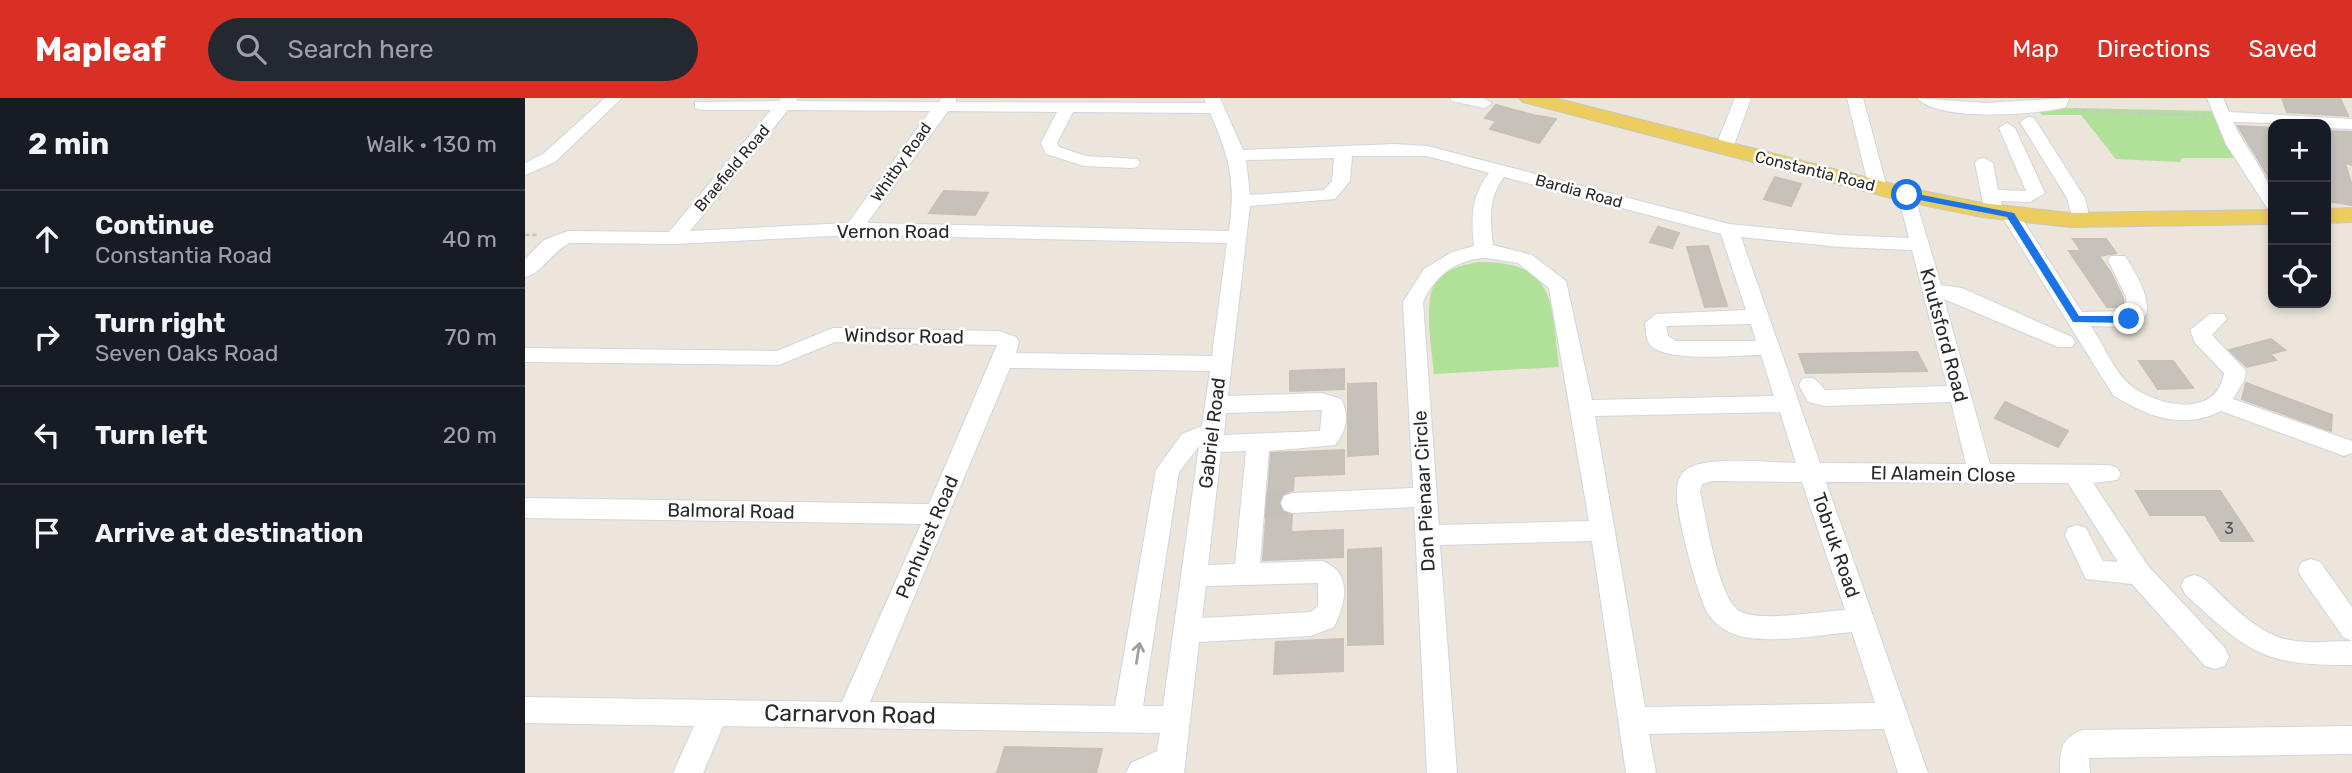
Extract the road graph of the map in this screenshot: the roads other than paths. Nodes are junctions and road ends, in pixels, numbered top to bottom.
1 (614, 98) edge
2 (1458, 98) edge
3 (1530, 98) edge
4 (1743, 98) edge
5 (1856, 98) edge
6 (1925, 98) edge
7 (2215, 98) edge
8 (1558, 101) edge
9 (2061, 101) edge
10 (787, 102) edge
11 (946, 102) edge
12 (1215, 103) edge
13 (1484, 103) dead end
14 (701, 105) dead end
15 (1067, 108) junction
16 (2224, 117) junction
17 (2028, 122) dead end
18 (2352, 124) edge
19 (2007, 128) dead end
20 (1724, 148) junction
21 (1343, 151) junction
22 (1237, 155) junction
23 (1131, 163) dead end
24 (1984, 163) dead end
25 (525, 170) edge
26 (1500, 170) junction
27 (1878, 188) junction
28 (1907, 195) junction
29 (2268, 196) edge
30 (1242, 201) junction
31 (1998, 207) junction
32 (2352, 215) edge
33 (2331, 216) edge
34 (2268, 217) edge
35 (2081, 220) junction
36 (854, 229) junction
37 (1729, 230) junction
38 (1237, 237) junction
39 (674, 238) junction
40 (1921, 244) junction
41 (1484, 252) junction
42 (2118, 260) dead end
43 (525, 271) edge
44 (1933, 291) junction
45 (1757, 317) junction
46 (2076, 319) junction
47 (2217, 319) dead end
48 (2065, 342) dead end
49 (1769, 348) junction
50 (525, 355) edge
51 (1003, 360) junction
52 (1220, 364) junction
53 (1810, 386) dead end
54 (1960, 394) junction
55 (1788, 404) junction
56 (1216, 405) junction
57 (2213, 406) junction
58 (1583, 408) junction
59 (1211, 438) junction
60 (1258, 442) junction
61 (2344, 447) dead end
62 (1810, 471) junction
63 (2109, 474) dead end
64 (1981, 475) junction
65 (2076, 476) junction
66 (1425, 497) junction
67 (1293, 503) tunnel mouth
68 (525, 508) edge
69 (937, 514) junction
70 (1603, 531) junction
71 (1427, 535) junction
72 (2077, 535) dead end
73 (2311, 570) dead end
74 (1247, 573) junction
75 (2139, 574) junction
76 (1194, 576) junction
77 (2194, 586) dead end
78 (1861, 620) junction
79 (2352, 629) edge
80 (1186, 631) junction
81 (2352, 653) edge
82 (2215, 657) dead end
83 (525, 710) edge
84 (715, 712) junction
85 (851, 714) junction
86 (1894, 716) junction
87 (1127, 720) junction
88 (1175, 720) junction
89 (1633, 721) junction
90 (2352, 740) edge
91 (1169, 769) edge
92 (688, 773) edge
93 (1141, 773) edge
94 (1442, 773) edge
95 (1641, 773) edge
96 (1913, 773) edge
97 (2075, 773) edge

1 - 25 street
2 - 13 street
3 - 8 main road, Constantia Road
4 - 20 street
5 - 27 street
6 - 9 street
7 - 16 street
8 - 20 main road, Constantia Road
10 - 11 street
10 - 14 street
10 - 39 street, Braefield Road
11 - 15 street
11 - 36 street, Whitby Road
12 - 15 street
12 - 22 street, Gabriel Road
15 - 23 street
16 - 18 street
16 - 29 street
17 - 35 street
19 - 31 street
20 - 27 main road, Constantia Road
21 - 22 street, Bardia Road
21 - 26 street, Bardia Road
21 - 30 street
22 - 30 street, Gabriel Road
24 - 31 street
26 - 37 street, Bardia Road
26 - 41 street
27 - 28 main road, Constantia Road
28 - 31 main road, Constantia Road
28 - 40 street, Knutsford Road
30 - 38 street, Gabriel Road
31 - 35 main road, Constantia Road
31 - 46 street
32 - 33 main road
34 - 35 main road, Constantia Road
36 - 38 street, Vernon Road
36 - 39 street, Vernon Road
37 - 40 street, Bardia Road
37 - 45 street, Tobruk Road
38 - 52 street, Gabriel Road
39 - 43 street, Vernon Road
40 - 44 street, Knutsford Road
41 - 58 street, Dan Pienaar Circle
41 - 66 street, Dan Pienaar Circle
42 - 46 street
44 - 48 street
44 - 54 street, Knutsford Road
45 - 49 street, Tobruk Road
45 - 49 street
46 - 57 street
47 - 57 street
49 - 55 street, Tobruk Road
50 - 51 street, Windsor Road
51 - 52 street
51 - 69 street, Penhurst Road
52 - 56 street, Gabriel Road
53 - 54 street
54 - 64 street, Knutsford Road
55 - 58 street
55 - 62 street, Tobruk Road
56 - 59 street, Gabriel Road
56 - 60 street
57 - 61 street
58 - 70 street, Dan Pienaar Circle
59 - 60 street
59 - 76 street, Gabriel Road
87 -> 59 street
60 - 74 street
62 - 64 street, El Alamein Close
62 - 78 street, Tobruk Road
62 - 78 street, Tobruk Road
63 - 65 street, El Alamein Close
64 - 65 street, El Alamein Close
65 - 75 street
66 - 67 street
66 - 71 street, Dan Pienaar Circle
68 - 69 street, Balmoral Road
69 - 85 street, Penhurst Road
70 - 71 street
70 - 89 street, Dan Pienaar Circle
71 - 94 street, Dan Pienaar Circle
72 - 75 street
73 - 79 street
74 - 76 street
74 - 80 street
75 - 82 street
76 - 80 street, Gabriel Road
77 - 81 street
78 - 86 street, Tobruk Road
80 - 88 street, Gabriel Road
83 - 84 street, Carnarvon Road
84 - 85 street, Carnarvon Road
84 - 92 street
85 - 87 street, Carnarvon Road
86 - 89 street
86 - 96 street, Tobruk Road
87 - 88 street, Carnarvon Road
88 - 91 street, Gabriel Road
89 - 95 street, Dan Pienaar Circle
90 - 97 street
91 - 93 street

